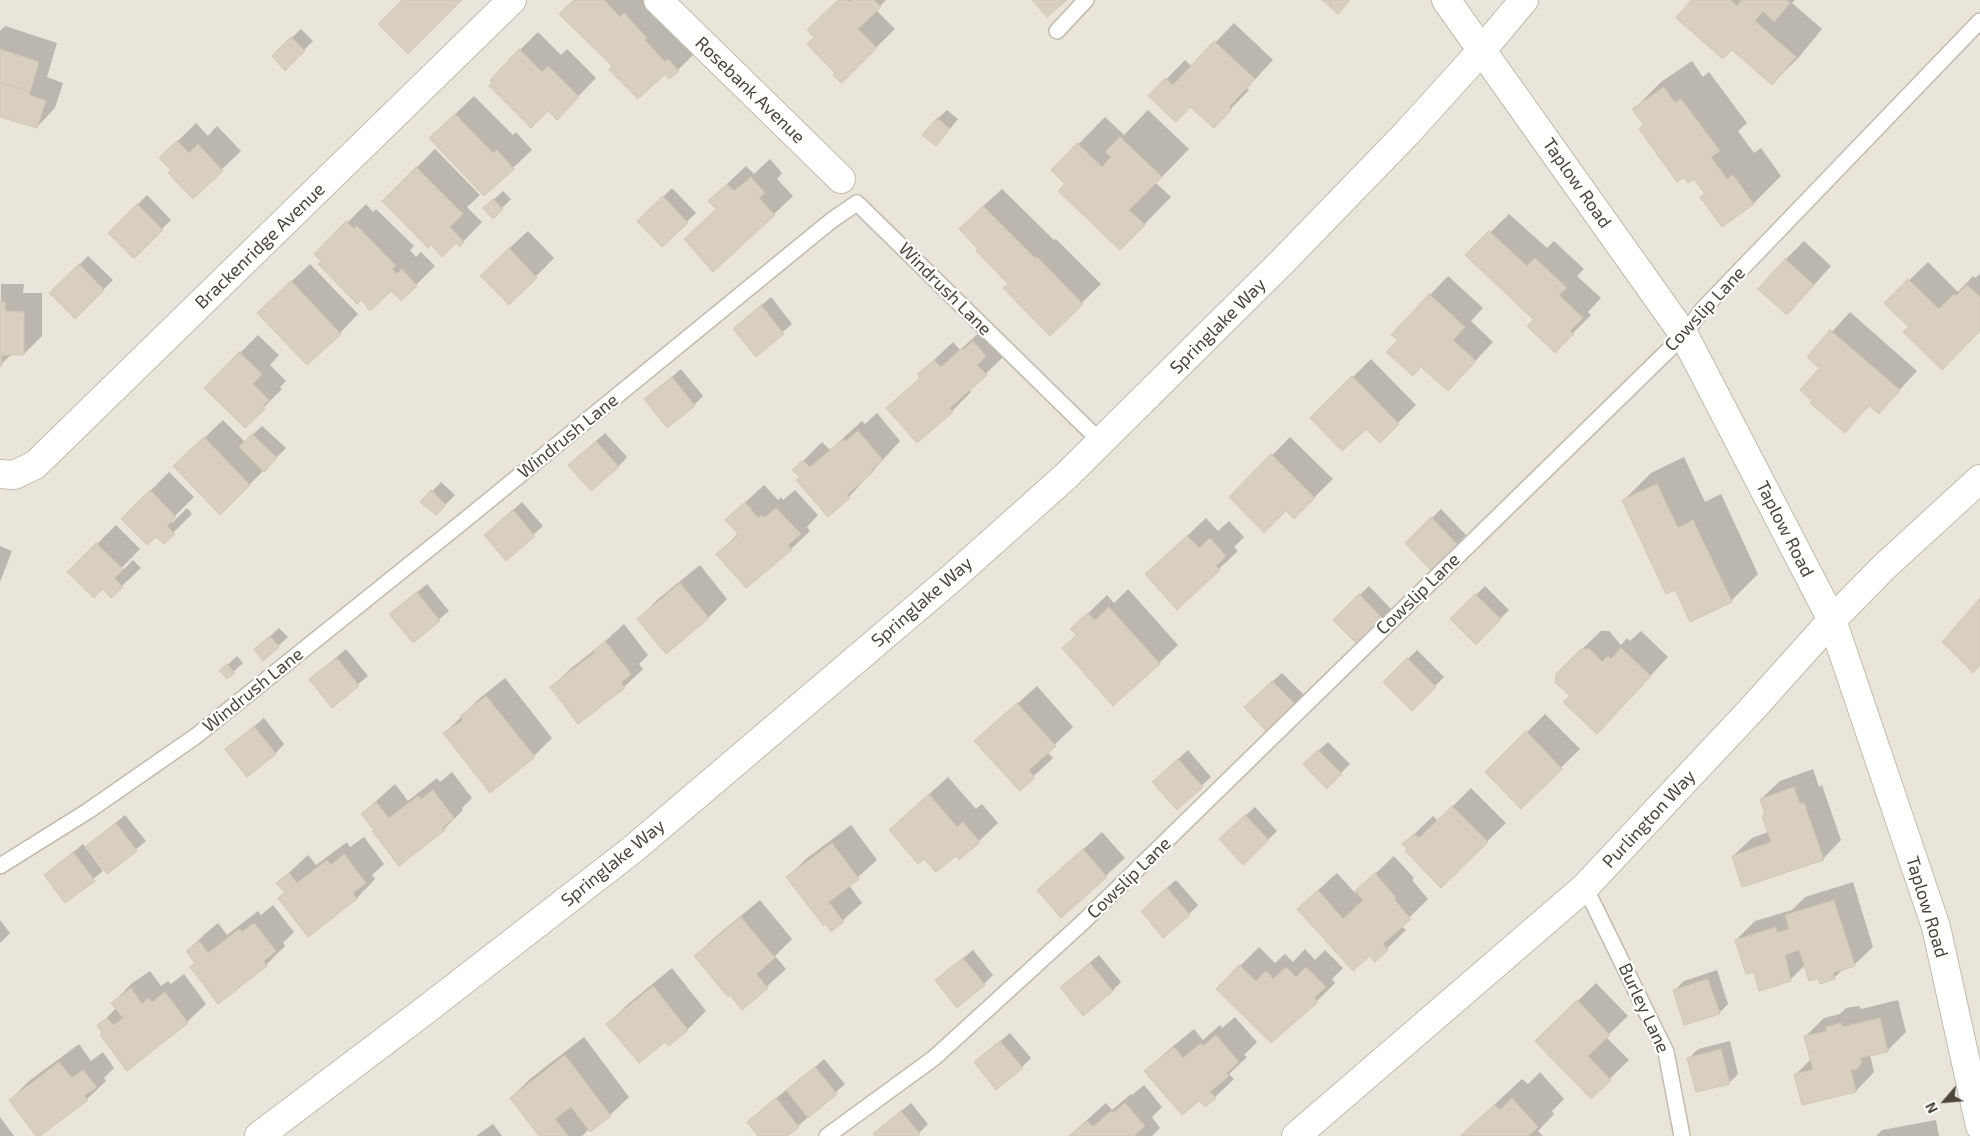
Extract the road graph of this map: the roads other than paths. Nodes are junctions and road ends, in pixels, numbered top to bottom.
1 (512, 0) edge
2 (658, 0) edge
3 (1086, 0) edge
4 (1446, 0) edge
5 (1524, 0) edge
6 (1980, 21) edge
7 (1057, 31) dead end
8 (1482, 50) junction
9 (842, 179) dead end
10 (1684, 334) junction
11 (1101, 442) junction
12 (0, 474) edge
13 (1980, 479) edge
14 (1832, 620) junction
15 (0, 866) edge
16 (1586, 887) junction
17 (1980, 1126) edge
18 (259, 1136) edge
19 (827, 1136) edge
20 (1296, 1136) edge
21 (1682, 1136) edge

1 - 12 street, Brackenridge Avenue
2 - 9 street, Rosebank Avenue
3 - 7 lane
4 - 8 street, Taplow Road
5 - 8 street, Springlake Way
6 - 10 lane, Cowslip Lane
8 - 10 street, Taplow Road
8 - 11 street, Springlake Way
10 - 14 street, Taplow Road
10 - 19 lane, Cowslip Lane
11 - 15 lane, Windrush Lane
11 - 18 street, Springlake Way
13 - 14 street, Purlington Way
14 - 16 street, Purlington Way
14 - 17 street, Taplow Road
16 - 20 street, Purlington Way
16 - 21 lane, Burley Lane

